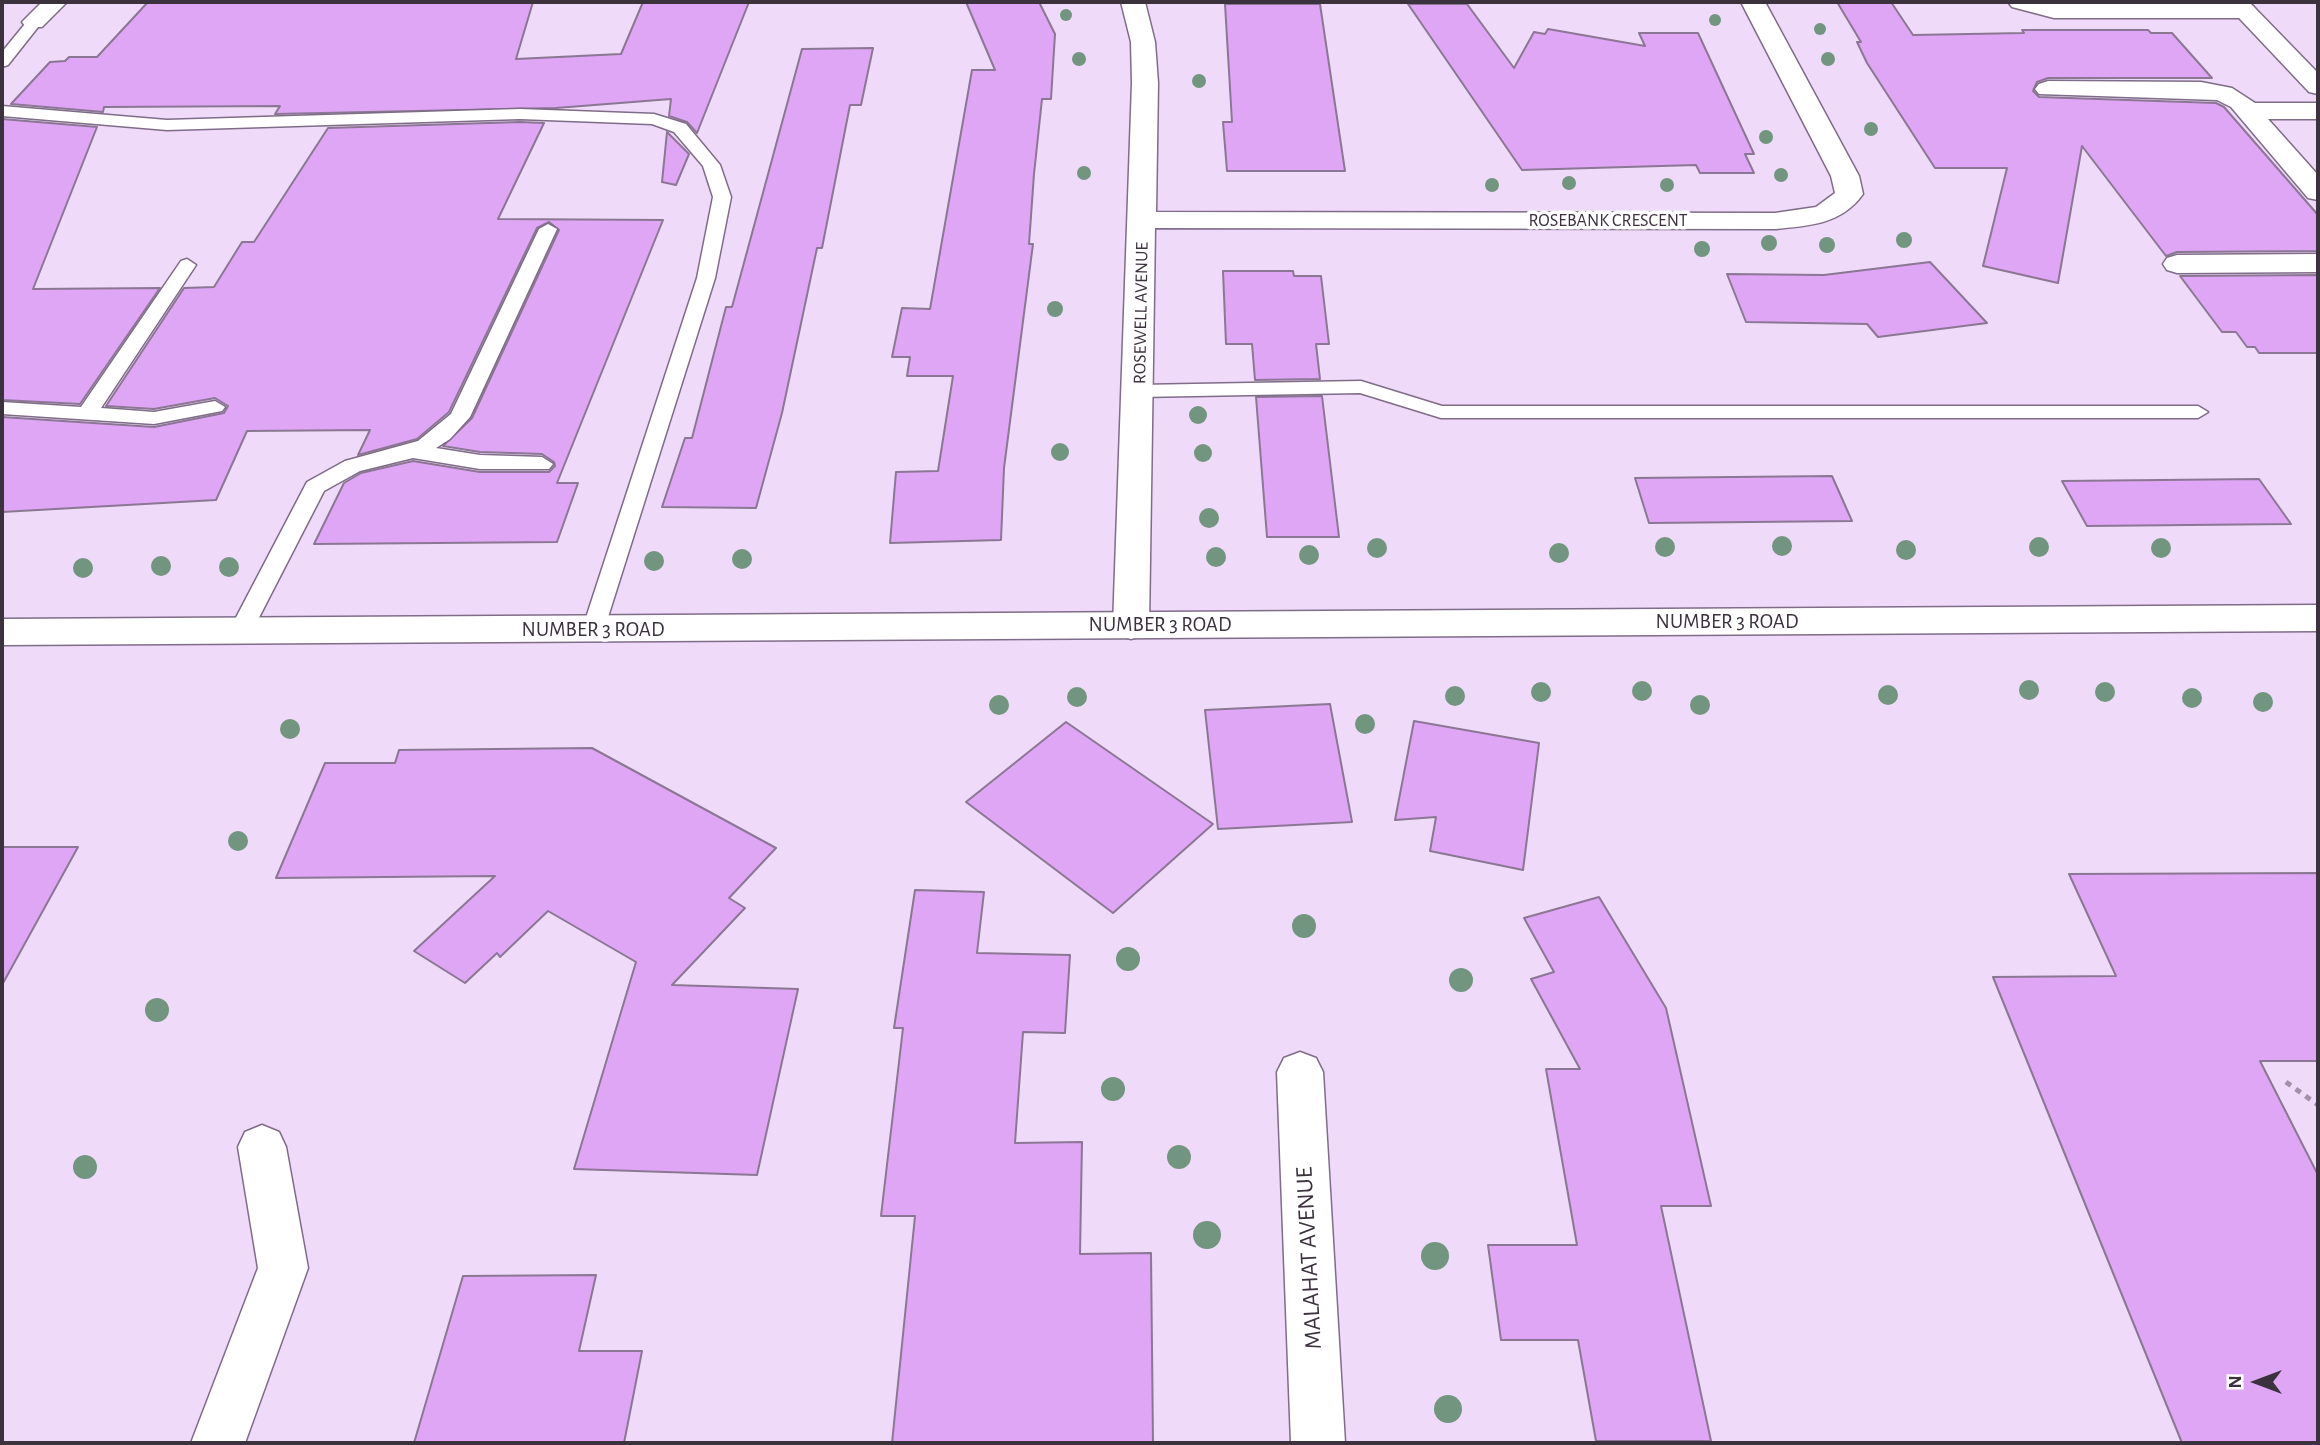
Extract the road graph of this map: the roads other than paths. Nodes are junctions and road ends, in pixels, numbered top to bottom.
1 (55, 2) edge
2 (1133, 2) edge
3 (1753, 2) edge
4 (2020, 2) edge
5 (2241, 7) edge
6 (34, 22) joint
7 (2, 62) edge
8 (2318, 87) edge
9 (2048, 89) dead end
10 (2, 111) edge
11 (2249, 111) junction
12 (2318, 111) edge
13 (2318, 192) edge
14 (1143, 220) junction
15 (548, 229) dead end
16 (2318, 263) edge
17 (2177, 264) dead end
18 (187, 265) dead end
19 (1139, 391) junction
20 (215, 407) dead end
21 (2, 408) edge
22 (2198, 412) dead end
23 (86, 415) junction
24 (416, 452) junction
25 (542, 464) dead end
26 (2318, 618) edge
27 (1131, 625) junction
28 (594, 630) junction
29 (241, 631) junction
30 (2, 632) edge
31 (1300, 1072) dead end
32 (262, 1147) dead end
33 (218, 1443) edge
34 (1318, 1443) edge

1 - 6 street
2 - 14 street, ROSEWELL AVENUE
3 - 14 street, ROSEBANK CRESCENT
4 - 5 street
5 - 8 street
6 - 7 lane
9 - 11 street
10 - 28 lane
11 - 12 street
11 - 13 street
14 - 19 street, ROSEWELL AVENUE
15 - 24 lane
16 - 17 street
18 - 23 lane
19 - 22 lane
19 - 27 street, ROSEWELL AVENUE
20 - 23 lane
21 - 23 lane
24 - 25 lane
24 - 29 lane
26 - 27 street, NUMBER 3 ROAD
27 - 28 street, NUMBER 3 ROAD
28 - 29 street, NUMBER 3 ROAD
29 - 30 street, NUMBER 3 ROAD
31 - 34 street, MALAHAT AVENUE
32 - 33 street

